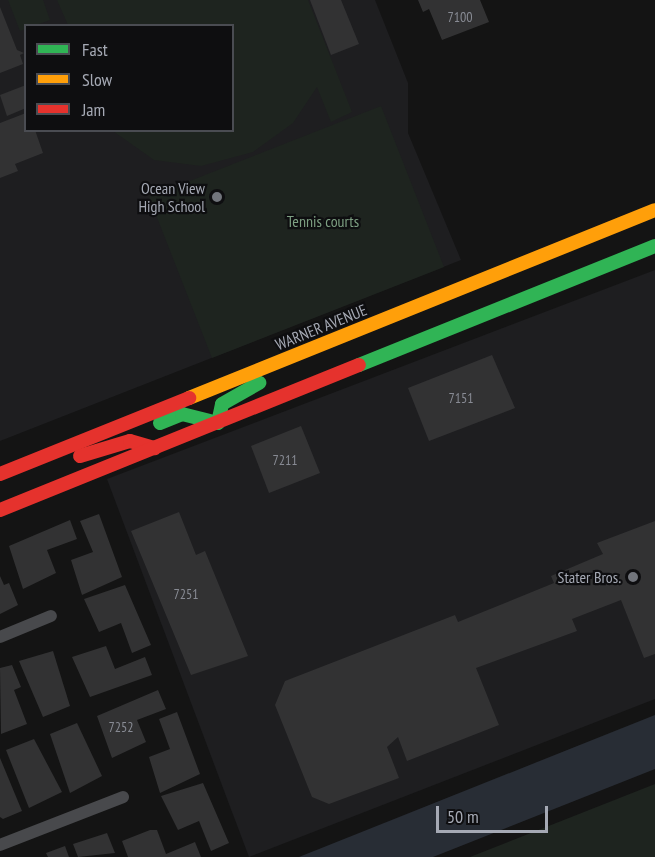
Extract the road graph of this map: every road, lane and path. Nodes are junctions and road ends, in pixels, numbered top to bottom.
1 (655, 210) edge
2 (655, 246) edge
3 (304, 351) junction
4 (218, 423) junction
5 (112, 429) junction
6 (155, 448) junction
7 (33, 461) junction
8 (0, 474) edge
9 (0, 487) edge
10 (0, 510) edge
11 (51, 616) dead end
12 (0, 637) edge
13 (123, 797) dead end
14 (0, 845) edge

1 - 3 main road, WARNER AVENUE
2 - 4 main road
3 - 4 main road
3 - 5 main road, WARNER AVENUE
4 - 5 main road
4 - 6 main road
5 - 7 main road, WARNER AVENUE
6 - 7 main road
6 - 10 main road
7 - 8 main road, WARNER AVENUE
7 - 9 main road
11 - 12 street
13 - 14 street

